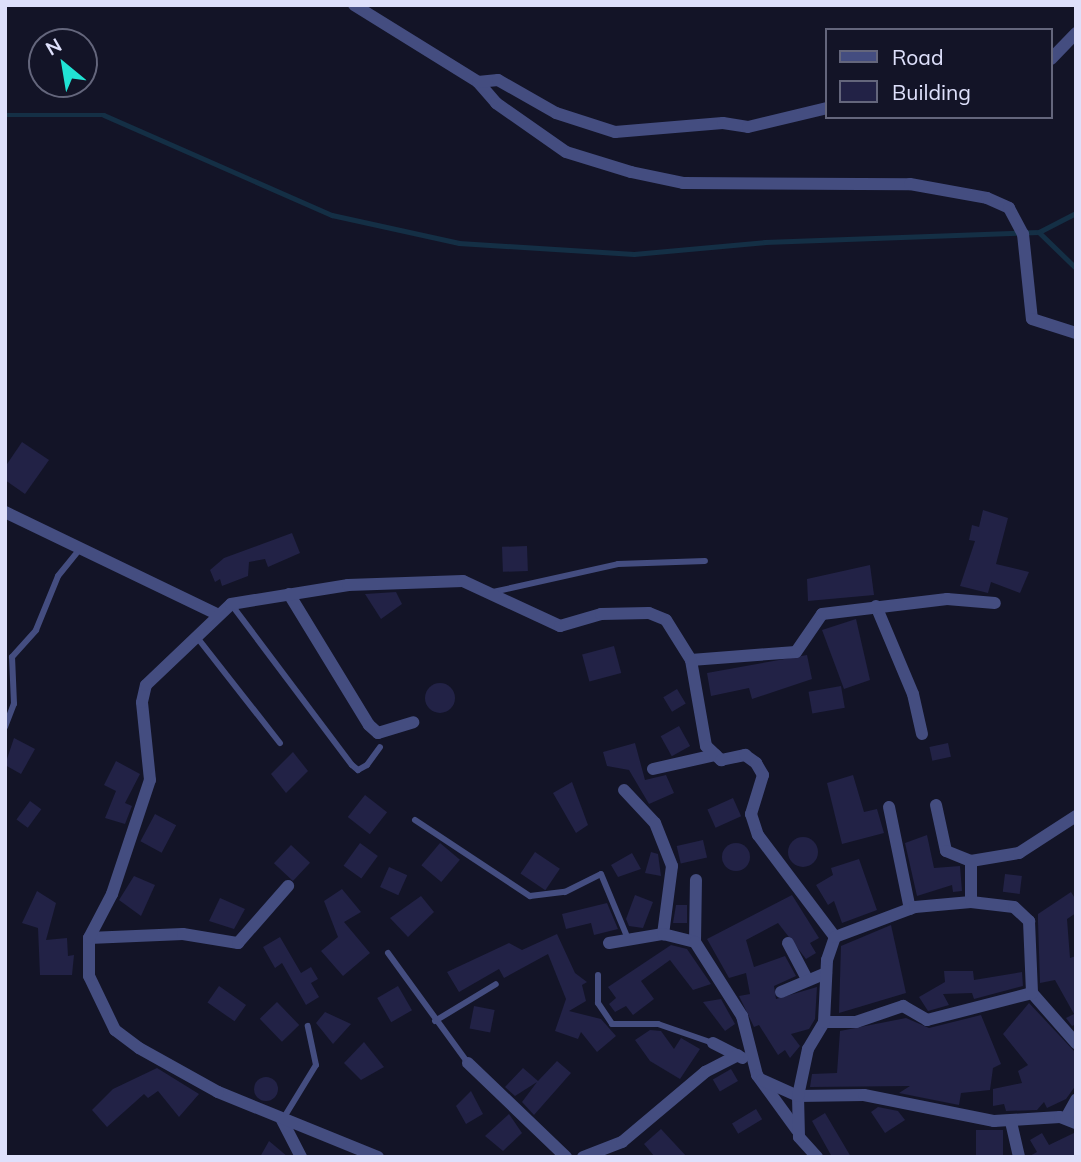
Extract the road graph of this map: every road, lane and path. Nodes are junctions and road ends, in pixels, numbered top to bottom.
1 (354, 5) edge
2 (1076, 33) edge
3 (1053, 57) edge
4 (478, 82) junction
5 (825, 108) edge
6 (1076, 333) edge
7 (5, 512) edge
8 (79, 550) junction
9 (705, 561) dead end
10 (493, 592) junction
11 (289, 594) junction
12 (995, 603) dead end
13 (231, 604) junction
14 (876, 606) junction
15 (215, 613) junction
16 (195, 634) junction
17 (691, 660) junction
18 (413, 722) dead end
19 (5, 727) edge
20 (922, 734) dead end
21 (280, 743) dead end
22 (380, 747) dead end
23 (715, 755) junction
24 (653, 769) dead end
25 (624, 790) dead end
26 (936, 805) dead end
27 (889, 807) dead end
28 (1076, 816) edge
29 (415, 820) dead end
30 (971, 861) junction
31 (696, 880) dead end
32 (288, 886) dead end
33 (971, 902) junction
34 (910, 909) junction
35 (663, 934) junction
36 (835, 937) junction
37 (89, 938) junction
38 (628, 939) junction
39 (695, 942) junction
40 (609, 943) dead end
41 (788, 943) dead end
42 (388, 953) dead end
43 (826, 973) junction
44 (598, 975) dead end
45 (807, 979) junction
46 (496, 984) dead end
47 (781, 992) dead end
48 (1032, 993) junction
49 (435, 1021) junction
50 (824, 1022) junction
51 (308, 1026) dead end
52 (713, 1043) joint
53 (1076, 1043) edge
54 (738, 1055) junction
55 (468, 1063) joint
56 (754, 1064) junction
57 (762, 1080) junction
58 (798, 1096) junction
59 (1076, 1100) edge
60 (282, 1120) junction
61 (1071, 1120) edge
62 (1011, 1122) junction
63 (797, 1130) junction
64 (301, 1157) edge
65 (378, 1157) edge
66 (566, 1157) edge
67 (583, 1157) edge
68 (817, 1157) edge
69 (1019, 1157) edge

1 - 4 street
2 - 3 street
4 - 5 street
4 - 6 street
7 - 8 street
8 - 15 street
8 - 19 lane
9 - 10 lane
10 - 11 street
10 - 17 street
11 - 13 street
11 - 18 street
12 - 14 street
13 - 15 street
13 - 22 lane
14 - 17 street
14 - 20 street
15 - 16 street
16 - 21 lane
16 - 37 street
17 - 23 street
23 - 24 street
23 - 36 street
25 - 35 street
26 - 30 street
27 - 34 street
28 - 30 street
29 - 38 lane
30 - 33 street
31 - 39 street
32 - 37 street
33 - 34 street
33 - 48 street
34 - 36 street
35 - 38 street
35 - 39 street
36 - 43 street
37 - 60 street
38 - 40 street
39 - 56 street
41 - 45 street
42 - 49 lane
43 - 45 street
43 - 50 street
44 - 52 lane
45 - 47 street
46 - 49 lane
48 - 50 street
48 - 53 street
49 - 55 lane
50 - 58 street
51 - 60 lane
52 - 54 street
54 - 56 street
54 - 67 street
55 - 66 street
56 - 57 street
57 - 58 street
57 - 63 street
58 - 62 street
58 - 63 street
59 - 61 street
60 - 64 street
60 - 65 street
61 - 62 street
62 - 69 street
63 - 68 street

